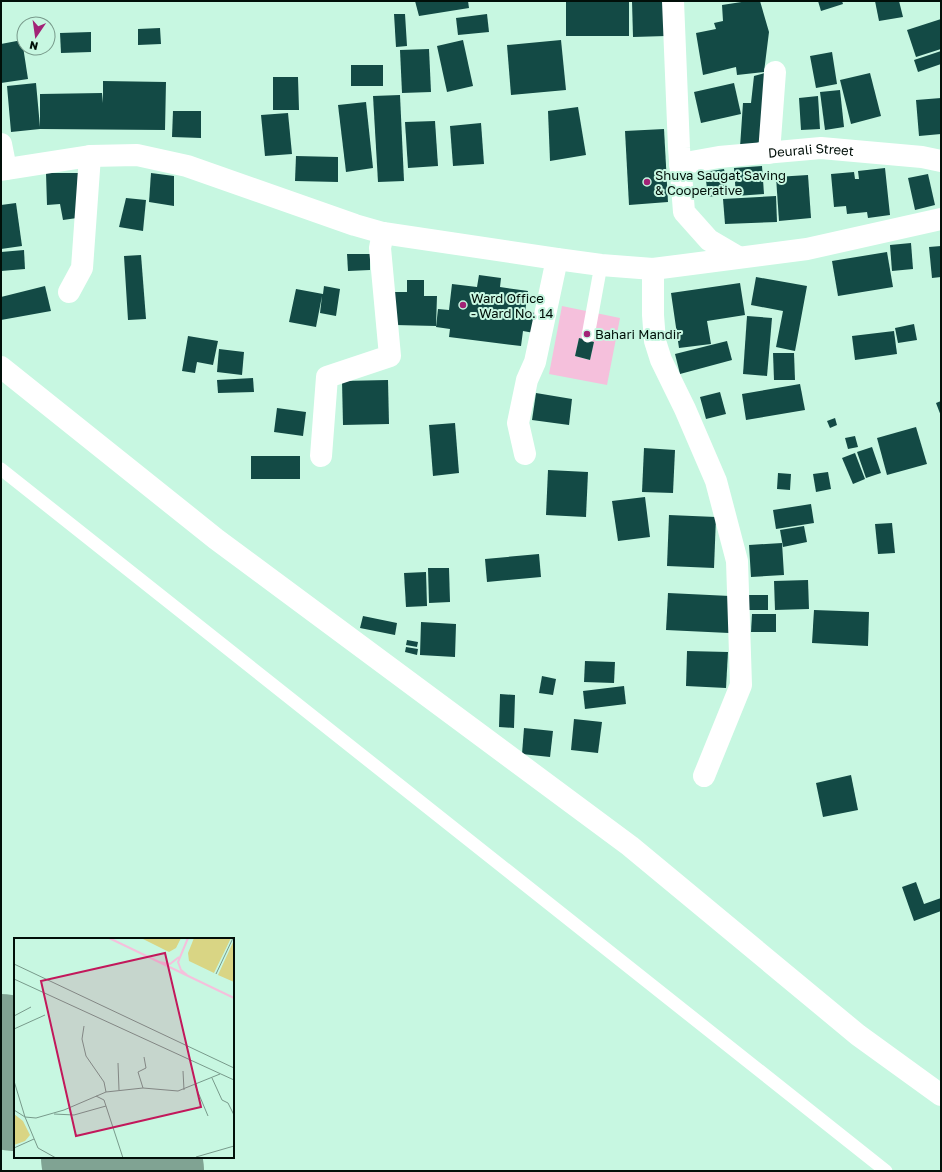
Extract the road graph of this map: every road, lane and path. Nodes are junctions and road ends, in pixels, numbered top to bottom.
1 (673, 1) edge
2 (775, 72) dead end
3 (1, 144) edge
4 (769, 153) junction
5 (90, 156) junction
6 (941, 162) edge
7 (680, 164) junction
8 (3, 170) edge
9 (941, 219) edge
10 (383, 233) junction
11 (738, 257) junction
12 (556, 259) junction
13 (601, 265) junction
14 (653, 269) junction
15 (69, 292) dead end
16 (588, 336) dead end
17 (1, 367) edge
18 (525, 454) dead end
19 (321, 456) dead end
20 (1, 469) edge
21 (704, 776) dead end
22 (941, 1095) edge
23 (886, 1171) edge

1 - 7 street
2 - 4 street
3 - 8 street
4 - 6 street, Deurali Street
4 - 7 street, Deurali Street
5 - 8 street
5 - 10 street
5 - 15 street
7 - 11 street
9 - 11 street
10 - 12 street
10 - 19 street
11 - 14 street
12 - 13 street
12 - 18 street
13 - 14 street
13 - 16 lane
14 - 21 street
17 - 22 street
20 - 23 lane

